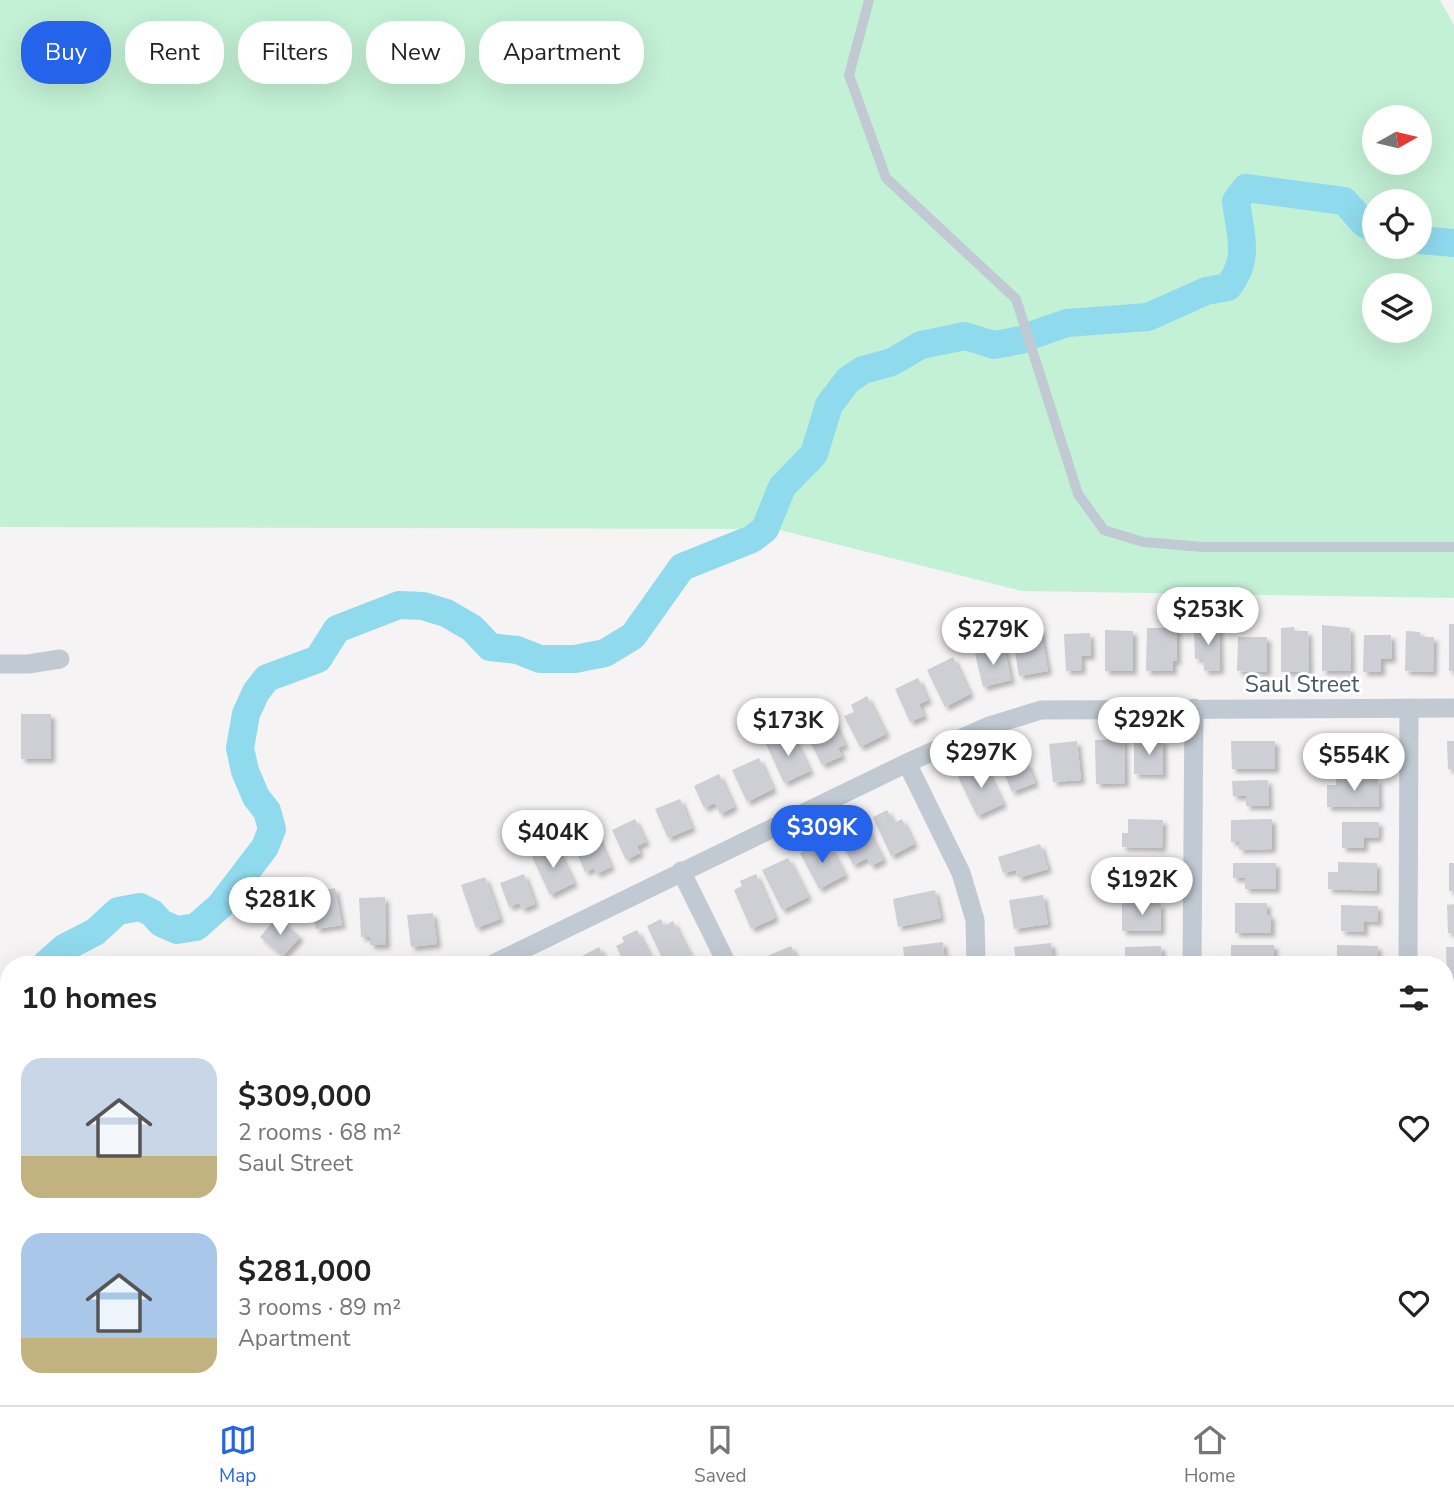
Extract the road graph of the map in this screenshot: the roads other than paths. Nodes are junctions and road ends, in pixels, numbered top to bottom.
1 (869, 0) edge
2 (1454, 547) edge
3 (60, 659) dead end
4 (0, 664) edge
5 (1194, 708) junction
6 (1409, 708) junction
7 (1454, 708) edge
8 (907, 763) junction
9 (681, 871) junction
10 (509, 956) edge
11 (723, 956) edge
12 (976, 956) edge
13 (1192, 956) edge
14 (1408, 956) edge

1 - 2 lane
3 - 4 street
5 - 6 street, Saul Street
5 - 8 street, Saul Street
5 - 13 street
6 - 7 street, Saul Street
6 - 14 street
8 - 9 street, Saul Street
8 - 12 street
9 - 10 street, Saul Street
9 - 11 street

